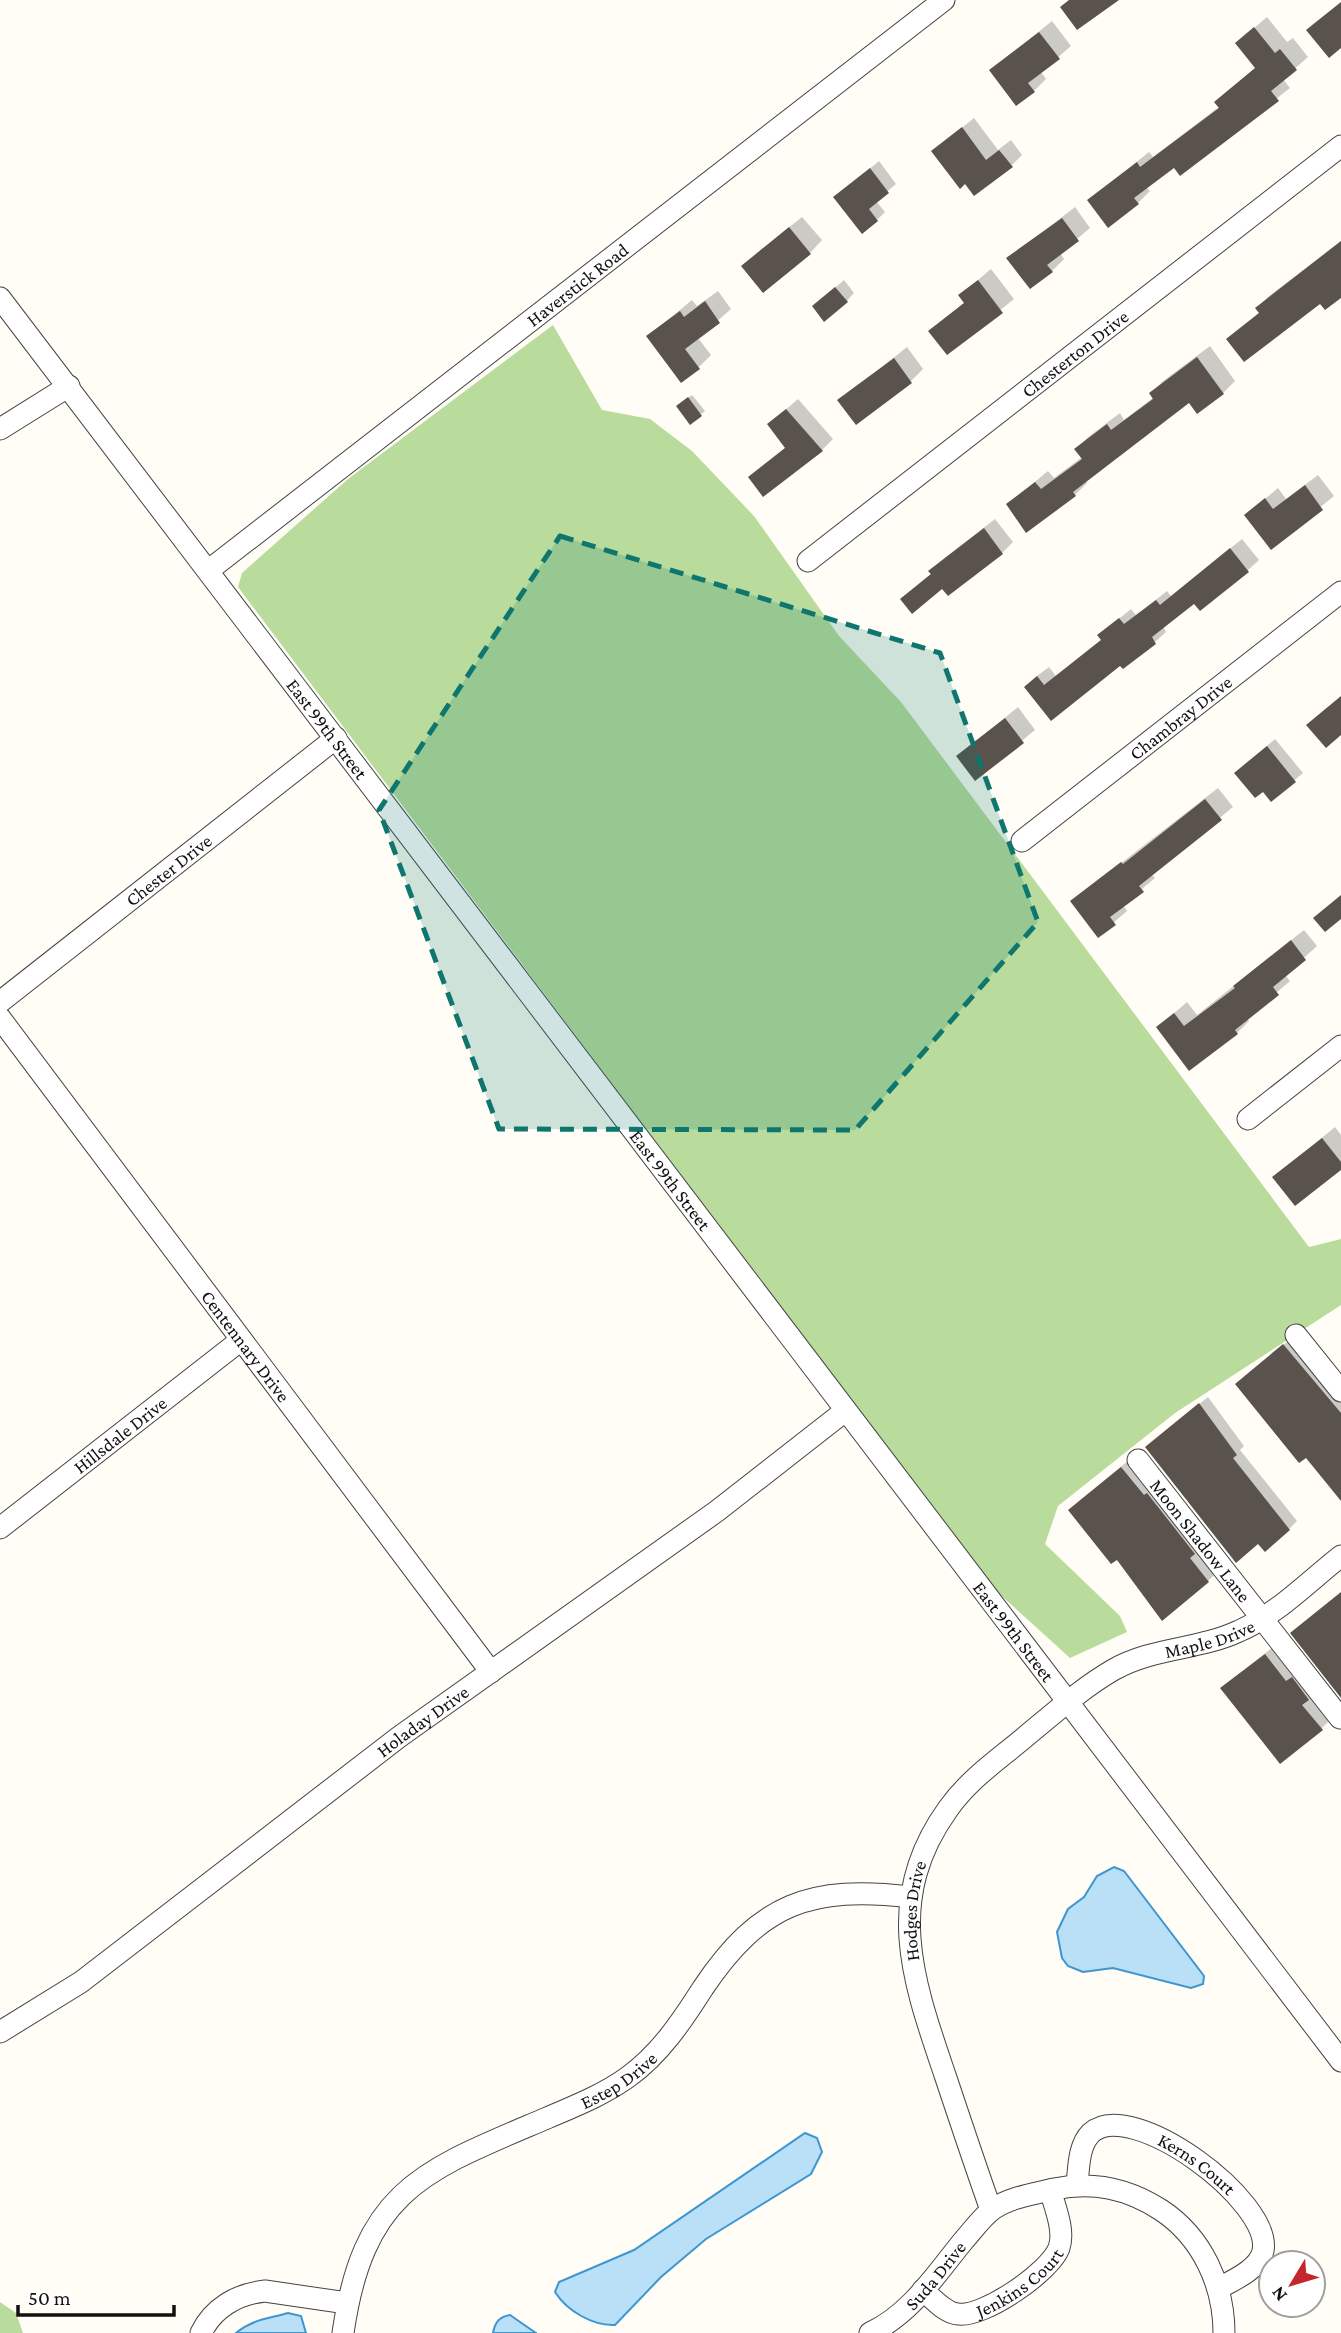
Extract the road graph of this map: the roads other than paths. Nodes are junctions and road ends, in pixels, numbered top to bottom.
1 (944, 0) edge
2 (1341, 146) edge
3 (0, 298) edge
4 (69, 386) junction
5 (0, 429) edge
6 (808, 561) dead end
7 (209, 570) junction
8 (1341, 592) edge
9 (336, 738) junction
10 (1022, 841) dead end
11 (0, 1002) edge
12 (0, 1018) edge
13 (1341, 1046) edge
14 (1248, 1119) dead end
15 (1296, 1335) dead end
16 (241, 1340) junction
17 (1341, 1391) edge
18 (845, 1411) junction
19 (1138, 1460) dead end
20 (0, 1528) edge
21 (1341, 1556) edge
22 (1260, 1618) junction
23 (491, 1672) junction
24 (1068, 1703) junction
25 (1340, 1718) edge
26 (911, 1897) junction
27 (0, 2032) edge
28 (1341, 2061) edge
29 (1077, 2184) junction
30 (1050, 2190) junction
31 (991, 2210) junction
32 (1219, 2288) junction
33 (923, 2290) junction
34 (347, 2303) junction
35 (201, 2333) edge
36 (343, 2333) edge
37 (870, 2333) edge
38 (1224, 2333) edge

1 - 7 street, Haverstick Road
2 - 6 street, Chesterton Drive
3 - 4 street, East 99th Street
4 - 5 street
4 - 7 street, East 99th Street
7 - 9 street, East 99th Street
8 - 10 street, Chambray Drive
9 - 11 street, Chester Drive
9 - 18 street, East 99th Street
12 - 16 street, Centennary Drive
13 - 14 street
15 - 17 street
16 - 20 street, Hillsdale Drive
16 - 23 street, Centennary Drive
18 - 23 street, Holaday Drive
18 - 24 street, East 99th Street
19 - 22 street, Moon Shadow Lane
21 - 22 street, Maple Drive
22 - 24 street, Maple Drive
22 - 25 street, Moon Shadow Lane
23 - 27 street, Holaday Drive
24 - 26 street, Hodges Drive
24 - 28 street, East 99th Street
26 - 31 street, Hodges Drive
26 - 34 street, Estep Drive
29 - 30 street
29 - 32 street
29 - 32 street, Kerns Court
30 - 31 street
30 - 33 street, Jenkins Court
31 - 33 street, Suda Drive
32 - 38 street
33 - 37 street, Suda Drive
34 - 35 street
34 - 36 street, Estep Drive

